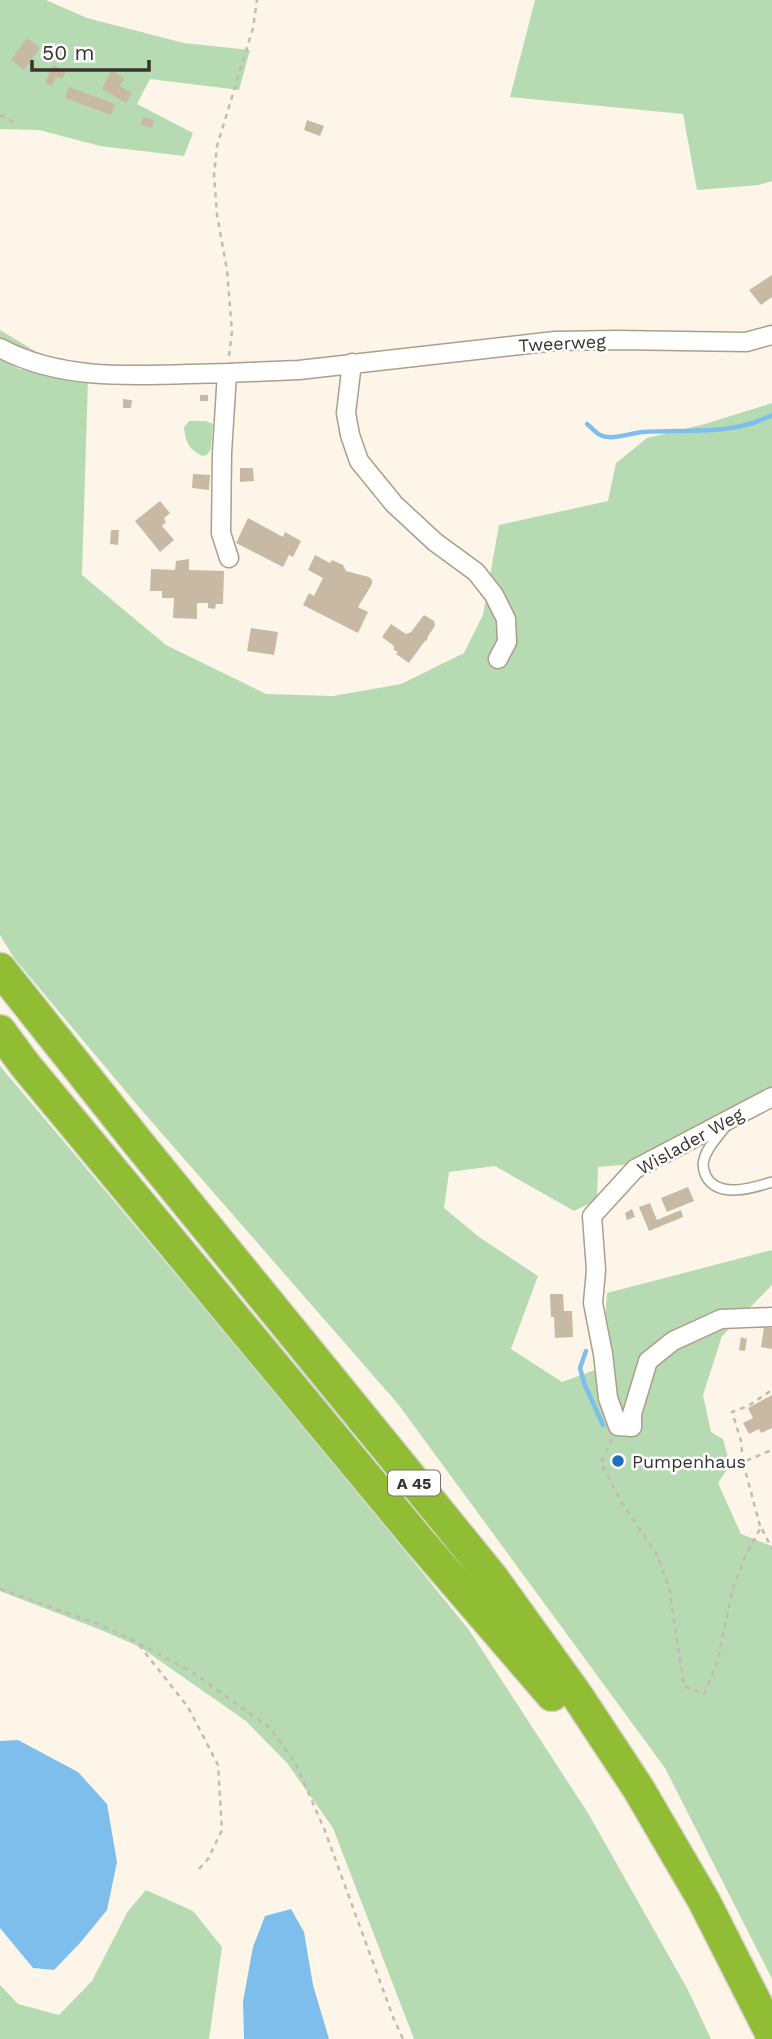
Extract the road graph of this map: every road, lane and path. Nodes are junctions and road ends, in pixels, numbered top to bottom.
1 (257, 0) edge
2 (0, 115) edge
3 (15, 123) dead end
4 (772, 335) edge
5 (0, 348) edge
6 (352, 363) junction
7 (227, 373) junction
8 (229, 558) dead end
9 (498, 659) dead end
10 (0, 969) edge
11 (0, 1031) edge
12 (0, 1038) edge
13 (25, 1065) junction
14 (772, 1097) edge
15 (732, 1118) junction
16 (772, 1182) edge
17 (772, 1317) edge
18 (772, 1390) edge
19 (618, 1426) junction
20 (772, 1450) edge
21 (743, 1462) junction
22 (761, 1527) junction
23 (772, 1549) edge
24 (0, 1589) edge
25 (136, 1642) junction
26 (198, 1870) dead end
27 (772, 2035) edge
28 (403, 2039) edge
29 (763, 2039) edge

1 - 7 path
2 - 3 path
4 - 6 street, Tweerweg
5 - 7 street, Tweerweg
6 - 7 street, Tweerweg
6 - 9 street
7 - 8 street
10 - 27 highway, A 45
11 - 13 highway, A 45
12 - 13 lane
13 - 29 highway, A 45
14 - 15 street, Wislader Weg
15 - 16 lane
15 - 19 street, Wislader Weg
17 - 19 street
18 - 21 path
19 - 22 path
20 - 21 path
21 - 22 path
22 - 23 path
24 - 25 path
25 - 26 path
25 - 28 path

